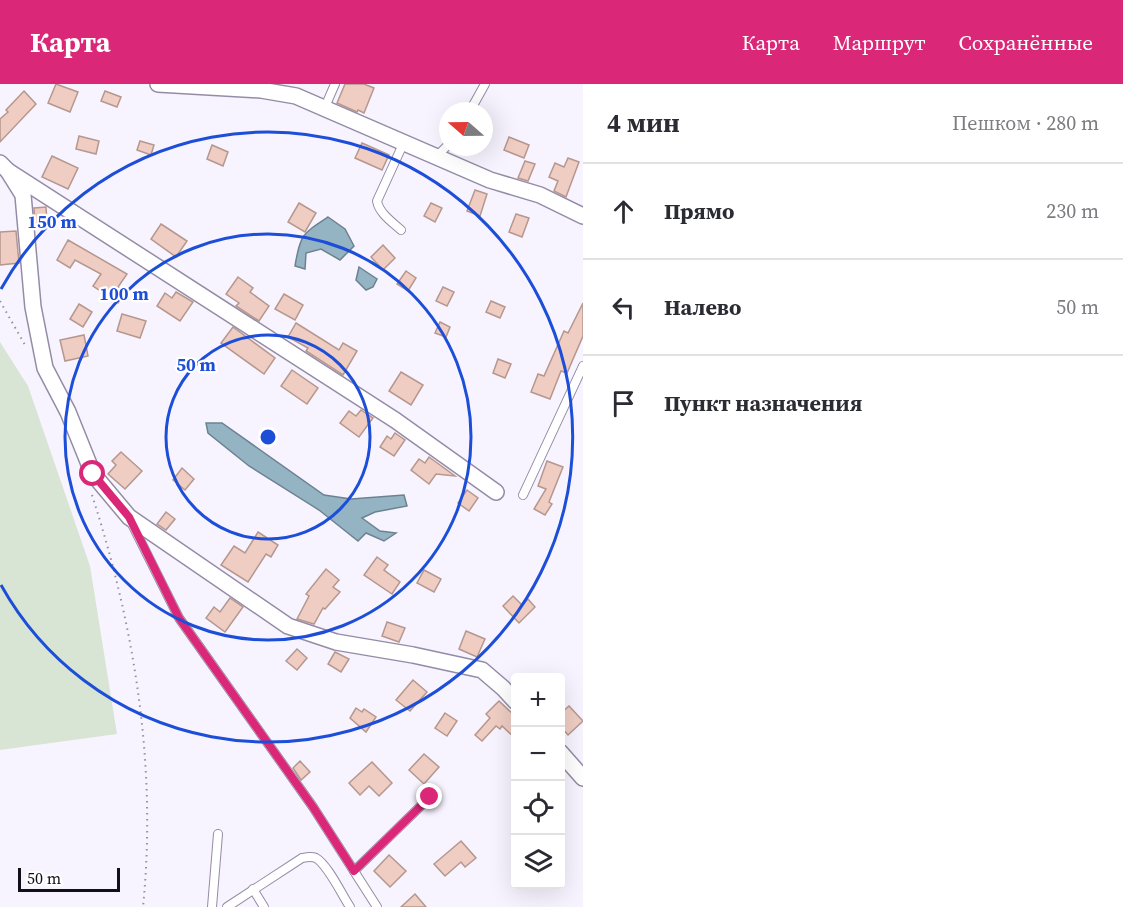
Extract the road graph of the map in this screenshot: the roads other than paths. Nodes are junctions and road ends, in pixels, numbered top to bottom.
1 (158, 84) edge
2 (336, 84) edge
3 (485, 84) edge
4 (475, 102) edge
5 (325, 108) junction
6 (404, 142) junction
7 (437, 156) joint
8 (4, 167) edge
9 (583, 216) edge
10 (401, 230) dead end
11 (583, 366) edge
12 (496, 492) dead end
13 (523, 495) dead end
14 (129, 517) junction
15 (511, 697) edge
16 (565, 757) edge
17 (583, 778) edge
18 (430, 797) dead end
19 (218, 834) dead end
20 (354, 871) junction
21 (253, 890) junction
22 (212, 907) edge
23 (226, 907) edge
24 (264, 907) edge
25 (350, 907) edge
26 (377, 907) edge

1 - 5 street
2 - 5 lane
3 - 4 lane
5 - 6 street
6 - 7 street
6 - 10 lane
7 - 9 street
8 - 12 street
8 - 14 street
11 - 13 lane
14 - 15 street
14 - 20 lane
16 - 17 street
18 - 20 lane
19 - 22 lane
20 - 26 lane
21 - 23 lane
21 - 24 lane
21 - 25 lane

